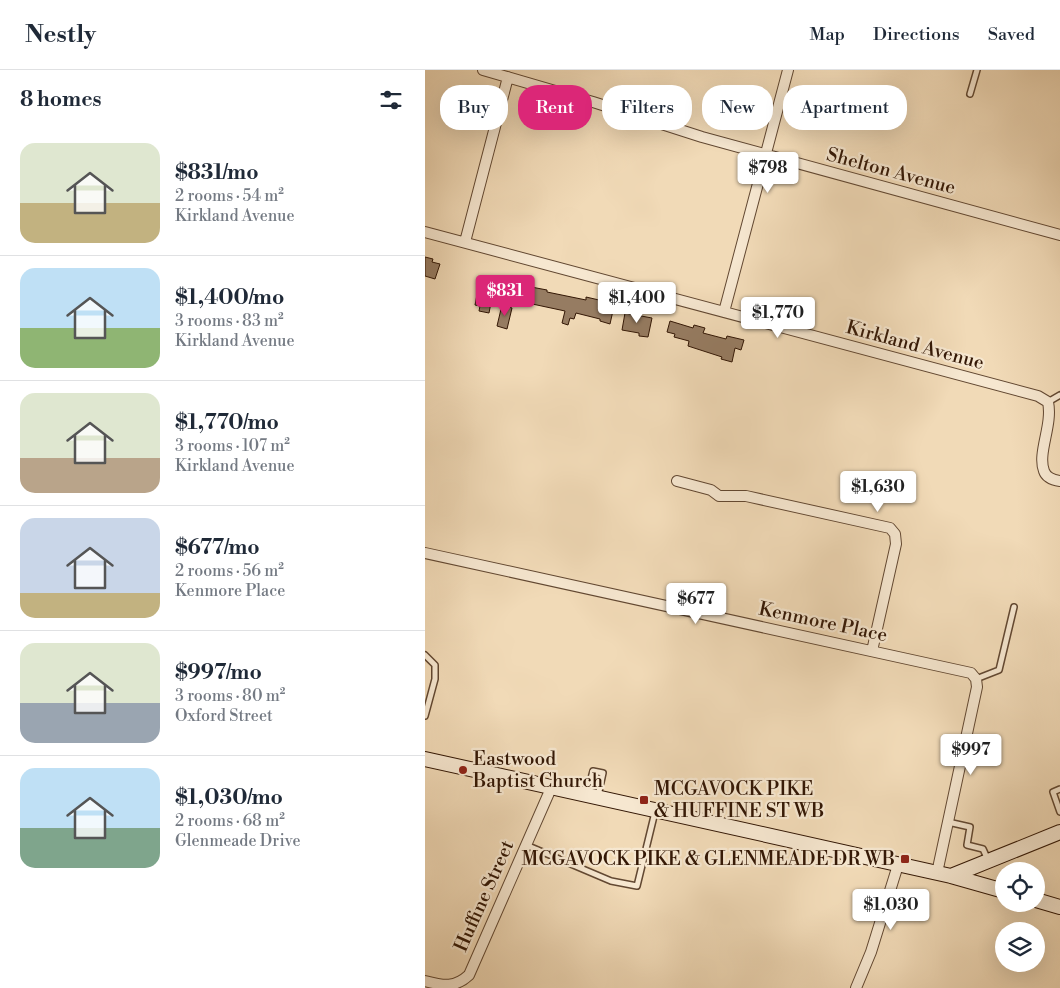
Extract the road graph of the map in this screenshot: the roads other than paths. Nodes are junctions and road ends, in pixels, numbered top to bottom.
1 (483, 70) edge
2 (788, 70) edge
3 (977, 70) edge
4 (509, 73) edge
5 (970, 94) dead end
6 (765, 154) junction
7 (425, 232) edge
8 (1060, 235) edge
9 (465, 242) junction
10 (723, 312) junction
11 (1060, 395) edge
12 (1048, 402) junction
13 (677, 481) dead end
14 (1060, 481) edge
15 (425, 553) edge
16 (1014, 607) dead end
17 (873, 651) junction
18 (425, 656) edge
19 (976, 679) junction
20 (425, 716) edge
21 (425, 759) edge
22 (552, 786) junction
23 (1060, 789) edge
24 (655, 810) junction
25 (1060, 812) edge
26 (948, 822) junction
27 (1060, 832) edge
28 (526, 845) junction
29 (988, 861) junction
30 (898, 865) junction
31 (944, 874) junction
32 (995, 888) edge
33 (1045, 903) edge
34 (1060, 907) edge
35 (425, 981) edge
36 (459, 987) edge
37 (856, 988) edge

1 - 4 street, Shelton Avenue
2 - 6 street
3 - 5 lane
4 - 6 street, Shelton Avenue
4 - 9 street
6 - 8 street, Shelton Avenue
6 - 10 street
7 - 9 street, Kirkland Avenue
9 - 10 street, Kirkland Avenue
10 - 12 street, Kirkland Avenue
11 - 12 lane
12 - 14 street
13 - 17 street
15 - 17 street, Kenmore Place
16 - 19 lane
17 - 19 street, Kenmore Place
18 - 20 lane
19 - 26 street
21 - 22 street
22 - 24 street
22 - 28 street, Huffine Street
23 - 25 lane
24 - 28 lane
24 - 30 street
26 - 29 lane
26 - 31 street
27 - 29 street
28 - 36 street, Huffine Street
29 - 31 street
30 - 31 street
30 - 37 street
31 - 32 street
33 - 34 street
35 - 36 street, Huffine Street

